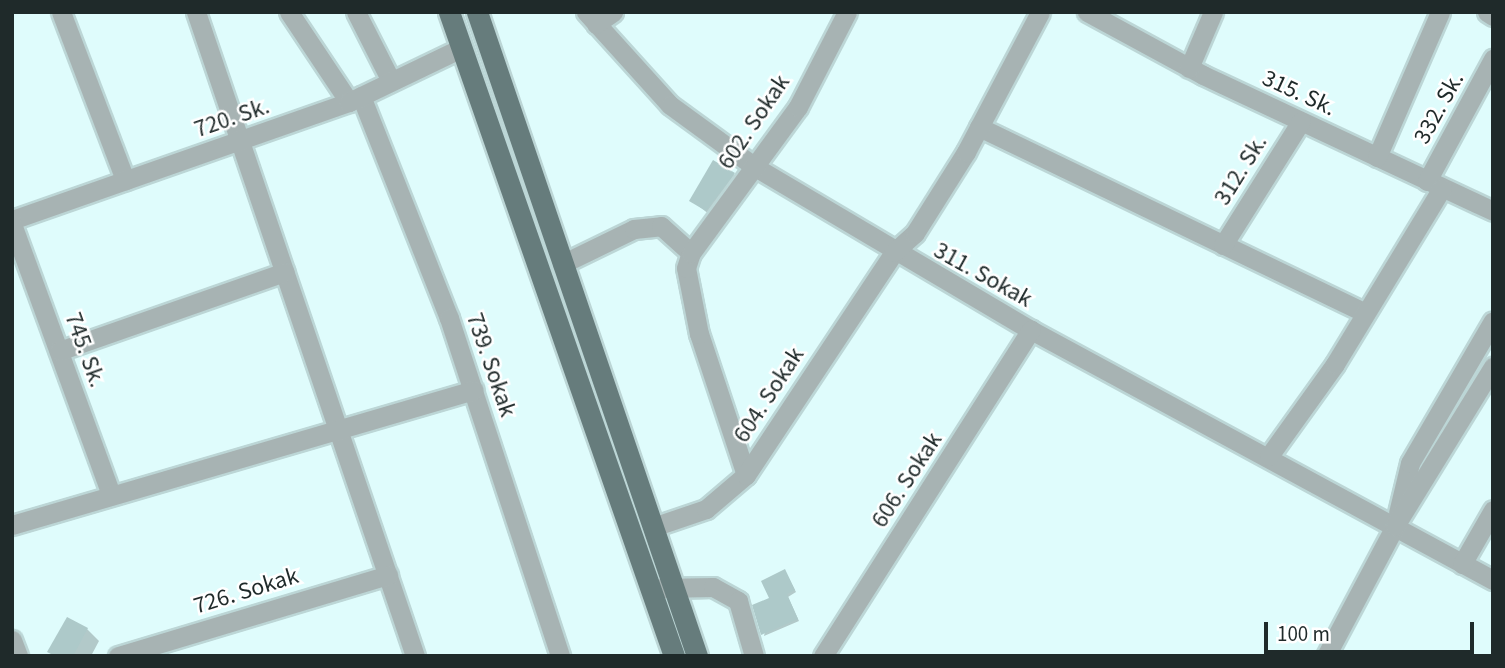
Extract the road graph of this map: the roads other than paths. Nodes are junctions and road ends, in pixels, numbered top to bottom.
1 (61, 12) edge
2 (196, 12) edge
3 (289, 12) edge
4 (356, 12) edge
5 (449, 12) edge
6 (477, 12) edge
7 (613, 12) edge
8 (847, 12) edge
9 (1040, 12) edge
10 (1087, 12) edge
11 (1213, 12) edge
12 (1440, 12) edge
13 (1487, 12) edge
14 (1493, 16) edge
15 (591, 18) edge
16 (461, 48) junction
17 (1493, 60) edge
18 (1189, 68) junction
19 (391, 81) junction
20 (355, 99) junction
21 (1301, 121) junction
22 (979, 127) junction
23 (239, 142) junction
24 (1377, 157) junction
25 (755, 167) junction
26 (125, 180) junction
27 (1434, 184) junction
28 (1493, 211) edge
29 (12, 222) edge
30 (1223, 245) junction
31 (894, 252) junction
32 (691, 253) junction
33 (562, 264) junction
34 (285, 272) junction
35 (1365, 313) junction
36 (1493, 321) edge
37 (1031, 330) junction
38 (59, 351) junction
39 (1493, 367) edge
40 (474, 390) junction
41 (336, 430) junction
42 (1269, 456) junction
43 (746, 475) junction
44 (111, 494) junction
45 (1493, 510) edge
46 (12, 525) edge
47 (1395, 526) junction
48 (653, 527) junction
49 (1462, 564) junction
50 (388, 575) junction
51 (1493, 580) edge
52 (649, 588) junction
53 (674, 589) junction
54 (12, 640) edge
55 (18, 656) edge
56 (118, 656) edge
57 (415, 656) edge
58 (560, 656) edge
59 (674, 656) edge
60 (697, 656) edge
61 (754, 656) edge
62 (822, 656) edge
63 (1326, 656) edge

1 - 26 street
2 - 23 street
3 - 20 street, 739. Sokak
4 - 19 street
5 - 16 main road
6 - 33 main road
7 - 15 street
8 - 25 street, 602. Sokak
9 - 22 street, 604. Sokak
10 - 18 street, 315. Sk.
11 - 18 street
12 - 24 street
13 - 14 street
15 - 25 street, 311. Sokak
16 - 19 street, 720. Sk.
16 - 52 main road
17 - 27 street, 332. Sk.
18 - 21 street, 315. Sk.
19 - 20 street, 720. Sk.
20 - 23 street, 720. Sk.
20 - 40 street, 739. Sokak
21 - 24 street, 315. Sk.
21 - 30 street, 312. Sk.
22 - 30 street
22 - 31 street, 604. Sokak
23 - 26 street, 720. Sk.
23 - 34 street
24 - 27 street, 315. Sk.
25 - 31 street, 311. Sokak
25 - 32 street, 602. Sokak
26 - 29 street, 720. Sk.
27 - 28 street, 315. Sk.
27 - 35 street, 332. Sk.
29 - 38 street, 745. Sk.
30 - 35 street
31 - 37 street, 311. Sokak
31 - 43 street, 604. Sokak
32 - 33 street
32 - 43 street
33 - 48 main road
34 - 38 street
34 - 41 street
35 - 42 street, 332. Sk.
36 - 47 street
37 - 42 street, 311. Sokak
37 - 62 street, 606. Sokak
38 - 44 street, 745. Sk.
39 - 47 street
40 - 41 street
40 - 58 street, 739. Sokak
41 - 44 street
41 - 50 street
42 - 47 street, 311. Sokak
43 - 48 street, 604. Sokak
44 - 46 street
45 - 49 street
47 - 49 street, 311. Sokak
47 - 63 street
48 - 53 main road
49 - 51 street, 311. Sokak
50 - 56 street, 726. Sokak
50 - 57 street
52 - 53 street
52 - 59 main road
53 - 60 main road
53 - 61 street
54 - 55 street

